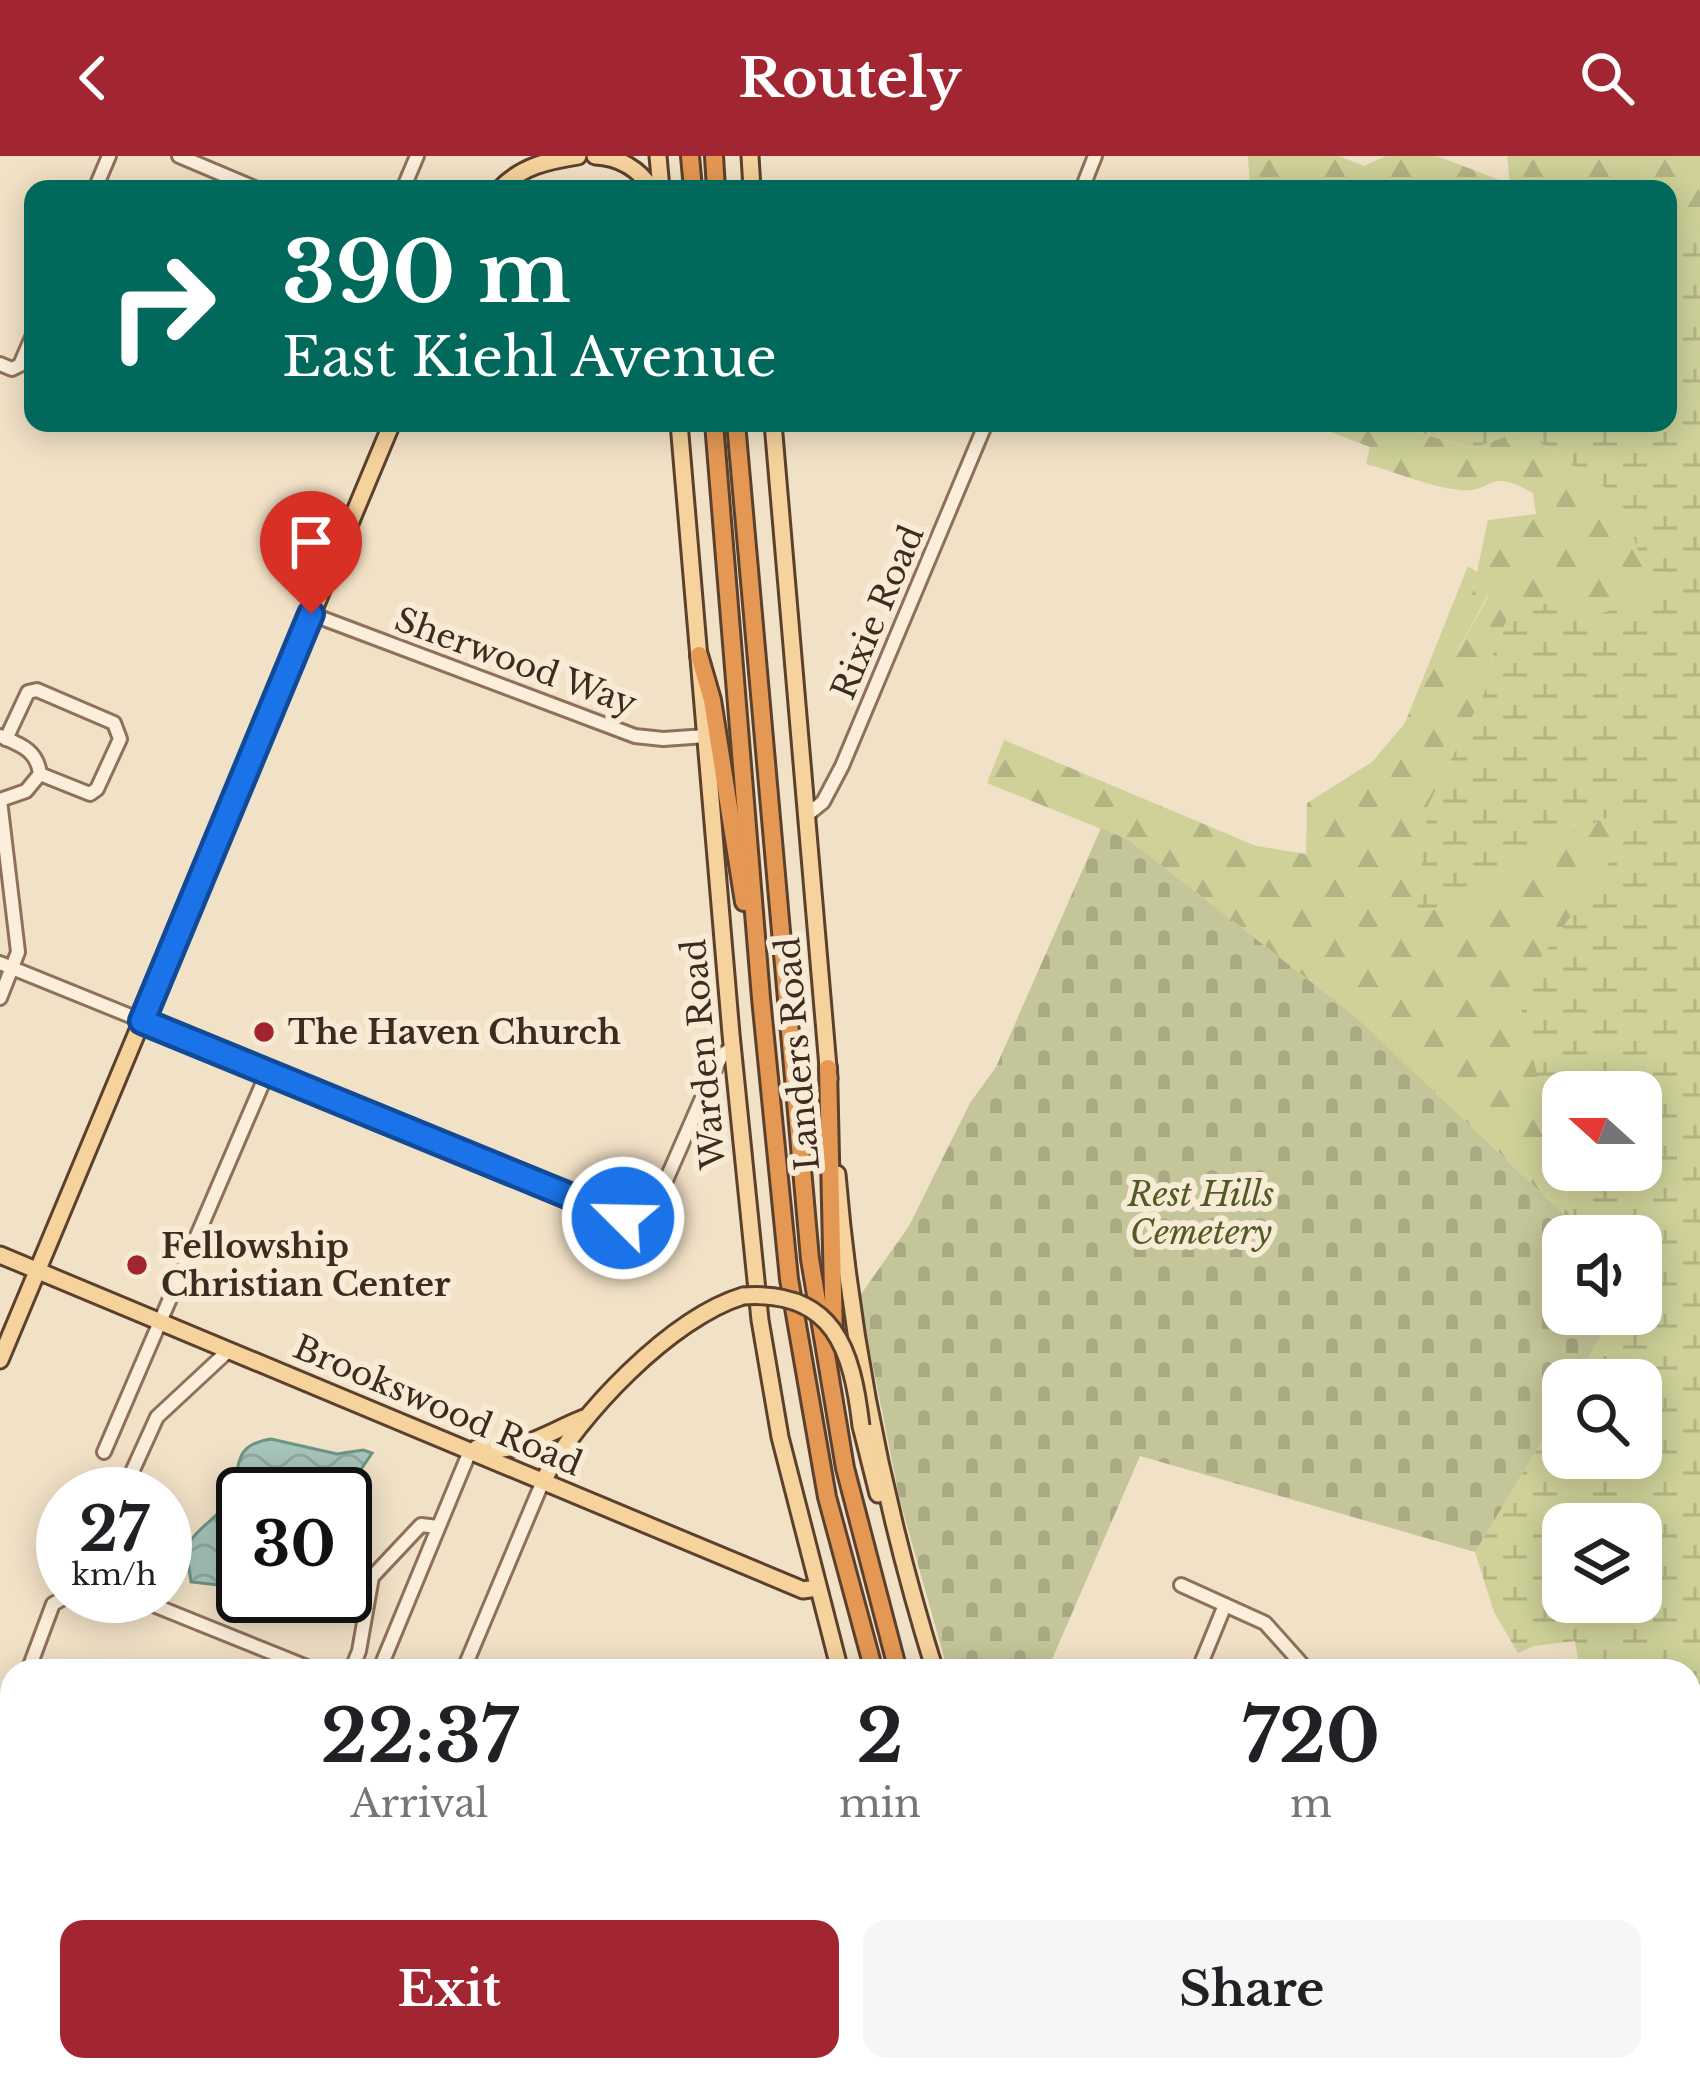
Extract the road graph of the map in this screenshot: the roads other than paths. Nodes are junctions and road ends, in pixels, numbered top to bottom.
1 (179, 156) edge
2 (578, 156) edge
3 (595, 156) edge
4 (236, 180) edge
5 (508, 180) edge
6 (647, 180) edge
7 (388, 432) edge
8 (680, 432) edge
9 (715, 432) edge
10 (737, 432) edge
11 (775, 432) edge
12 (982, 432) edge
13 (311, 614) junction
14 (699, 655) junction
15 (706, 736) junction
16 (3, 738) edge
17 (40, 774) junction
18 (0, 800) edge
19 (807, 815) junction
20 (3, 855) edge
21 (6, 898) edge
22 (7, 923) edge
23 (6, 965) edge
24 (0, 998) edge
25 (761, 998) junction
26 (142, 1021) junction
27 (733, 1047) junction
28 (828, 1068) junction
29 (268, 1071) junction
30 (0, 1255) edge
31 (38, 1271) junction
32 (160, 1322) junction
33 (228, 1351) junction
34 (0, 1360) edge
35 (830, 1393) junction
36 (589, 1416) junction
37 (451, 1442) junction
38 (470, 1450) junction
39 (104, 1452) dead end
40 (134, 1467) edge
41 (543, 1481) junction
42 (438, 1527) junction
43 (1181, 1585) dead end
44 (817, 1588) junction
45 (1225, 1605) junction
46 (192, 1621) edge
47 (46, 1623) edge
48 (32, 1659) edge
49 (287, 1659) edge
50 (356, 1659) edge
51 (384, 1659) edge
52 (469, 1659) edge
53 (837, 1659) edge
54 (871, 1659) edge
55 (895, 1659) edge
56 (922, 1659) edge
57 (932, 1659) edge
58 (1203, 1659) edge
59 (1297, 1659) edge

1 - 4 street
2 - 5 main road
3 - 6 main road
7 - 13 main road
8 - 14 main road, Warden Road
9 - 25 highway
10 - 35 highway
11 - 19 main road, Landers Road
12 - 19 street, Rixie Road
13 - 15 street, Sherwood Way
13 - 26 main road
14 - 15 main road, Warden Road
14 - 25 highway
15 - 27 main road, Warden Road
16 - 17 street
16 - 17 street
17 - 18 street
18 - 20 street
19 - 28 main road, Landers Road
20 - 21 street
21 - 22 street
22 - 23 street
23 - 24 street
23 - 26 street
25 - 54 highway
26 - 29 street
26 - 31 main road
27 - 29 street
27 - 44 main road, Warden Road
28 - 35 highway
28 - 57 main road, Landers Road
29 - 32 street
30 - 31 main road, Brookswood Road
31 - 32 main road, Brookswood Road
31 - 34 main road
32 - 33 main road, Brookswood Road
32 - 39 street
33 - 37 main road, Brookswood Road
33 - 40 street
35 - 55 highway
36 - 37 main road
36 - 41 main road
36 - 56 main road, bridge
37 - 38 main road, Brookswood Road
38 - 41 main road, Brookswood Road
38 - 42 street
41 - 44 main road, Brookswood Road
41 - 52 street
42 - 50 street
42 - 51 street
43 - 45 street
44 - 53 main road, Warden Road
45 - 58 street
45 - 59 street
46 - 49 street
47 - 48 street

